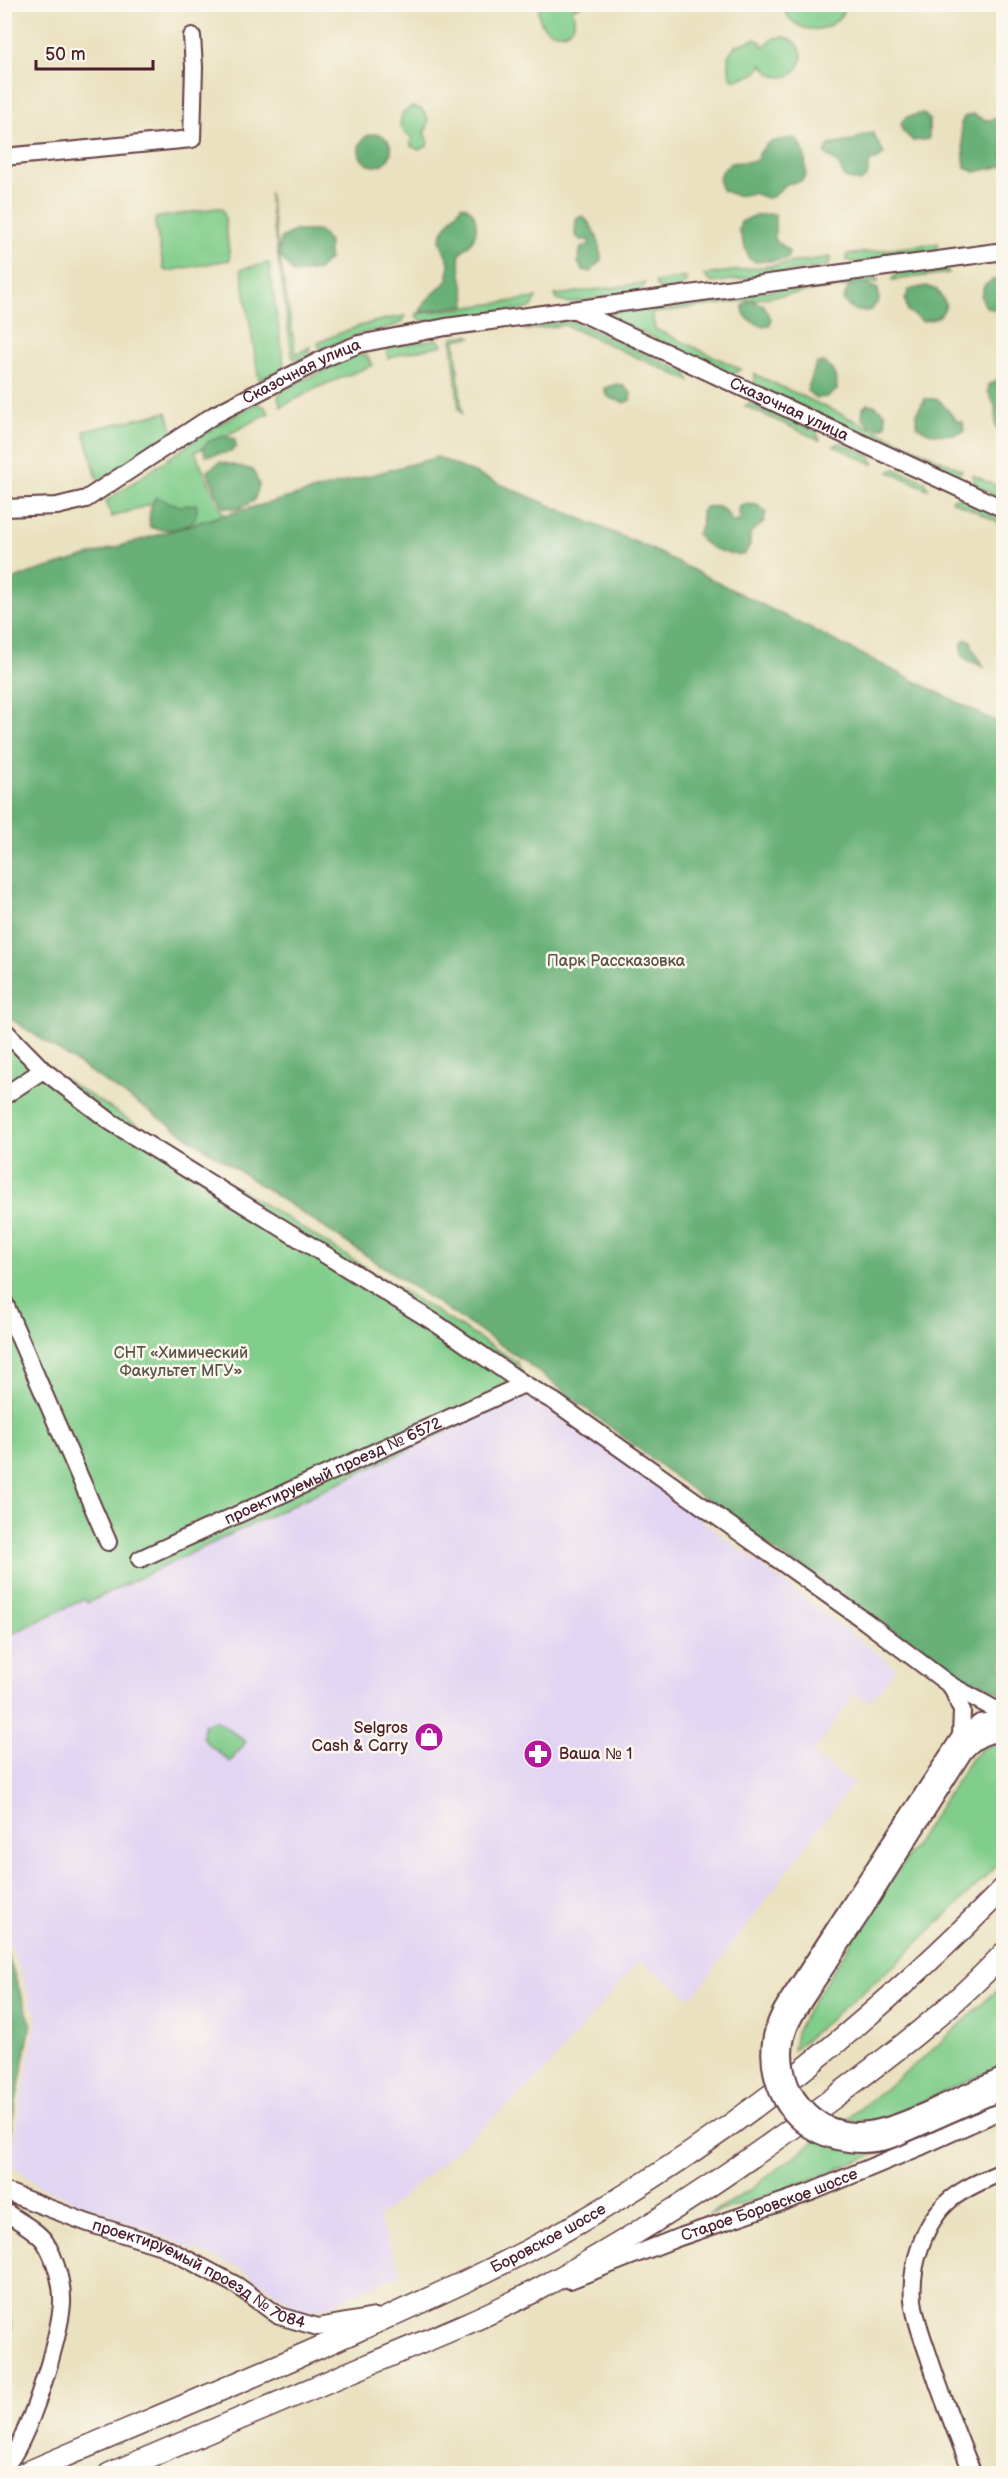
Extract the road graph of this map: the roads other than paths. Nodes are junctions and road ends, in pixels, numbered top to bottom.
1 (192, 36) dead end
2 (4, 157) edge
3 (1004, 251) edge
4 (575, 310) junction
5 (4, 508) edge
6 (1004, 509) edge
7 (4, 1030) edge
8 (43, 1070) junction
9 (4, 1096) edge
10 (4, 1302) edge
11 (524, 1384) junction
12 (108, 1542) dead end
13 (140, 1558) dead end
14 (950, 1684) junction
15 (1004, 1714) edge
16 (1004, 1719) edge
17 (1004, 1732) edge
18 (961, 1736) junction
19 (1004, 1888) edge
20 (856, 1909) junction
21 (1004, 1953) edge
22 (995, 1966) edge
23 (1004, 2076) edge
24 (1004, 2090) edge
25 (1004, 2109) edge
26 (1004, 2171) edge
27 (4, 2191) edge
28 (4, 2211) edge
29 (532, 2292) junction
30 (397, 2313) junction
31 (4, 2467) edge
32 (23, 2474) edge
33 (109, 2474) edge
34 (973, 2474) edge

1 - 2 street
3 - 4 street, Сказочная улица
4 - 5 street, Сказочная улица
4 - 6 street, Сказочная улица
7 - 8 street
8 - 9 street
8 - 11 street
10 - 12 street
11 - 13 street, проектируемый проезд № 6572
11 - 14 street
14 - 15 street
14 - 18 street
16 - 18 street
17 - 20 street
18 - 20 street
19 - 30 main road, Боровское шоссе
20 - 23 street, bridge
20 - 24 street, bridge
21 - 22 main road
22 - 29 main road
25 - 29 street, Старое Боровское шоссе
26 - 34 street
27 - 30 street, проектируемый проезд № 7084
28 - 31 street
29 - 33 main road
30 - 32 main road, Боровское шоссе

